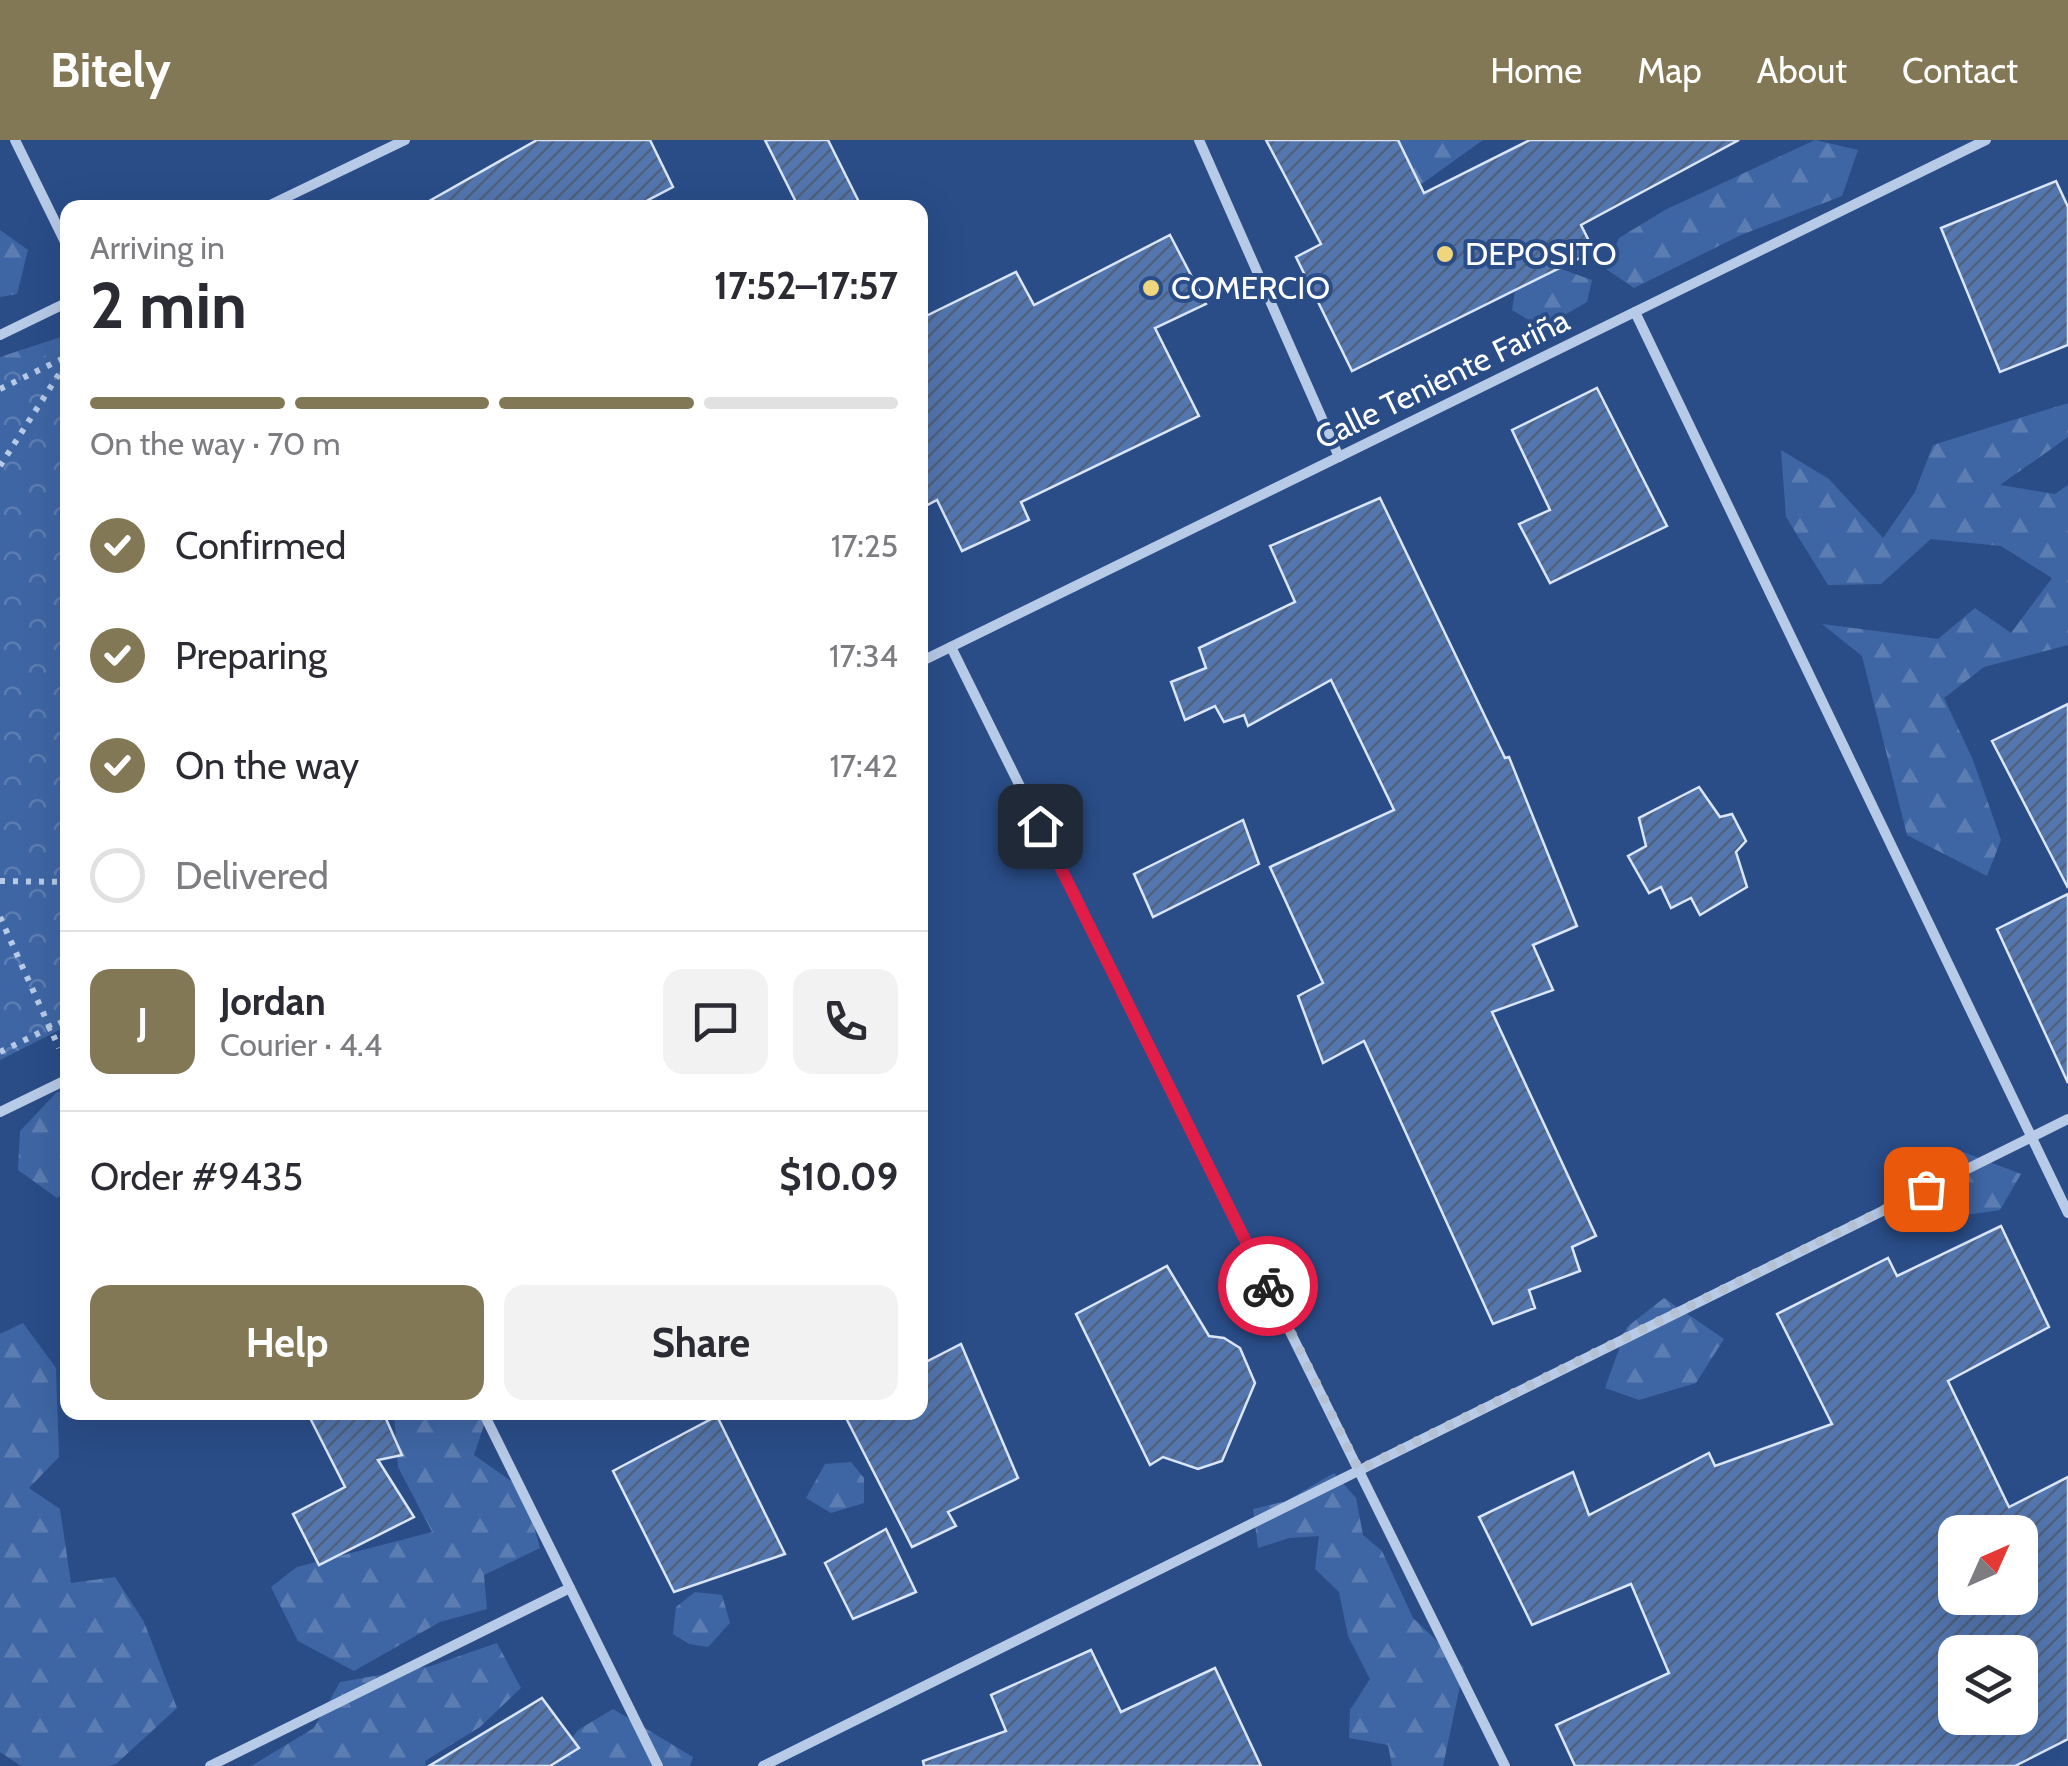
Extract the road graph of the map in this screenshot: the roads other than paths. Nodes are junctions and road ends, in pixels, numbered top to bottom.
1 (16, 140) edge
2 (405, 140) edge
3 (1199, 140) edge
4 (1986, 140) edge
5 (281, 200) edge
6 (60, 231) edge
7 (60, 306) edge
8 (1635, 312) junction
9 (0, 335) edge
10 (1339, 457) junction
11 (950, 647) junction
12 (928, 658) edge
13 (60, 1083) edge
14 (0, 1112) edge
15 (2068, 1119) edge
16 (2032, 1136) junction
17 (2068, 1212) edge
18 (487, 1420) edge
19 (1359, 1470) junction
20 (570, 1588) junction
21 (210, 1766) edge
22 (658, 1766) edge
23 (763, 1766) edge
24 (1505, 1766) edge

1 - 6 street
2 - 5 street
3 - 10 street
4 - 8 street, Calle Teniente Fariña
7 - 9 street
8 - 10 street, Calle Teniente Fariña
8 - 16 street
10 - 11 street, Calle Teniente Fariña
11 - 12 street, Calle Teniente Fariña
11 - 19 street
13 - 14 street
15 - 16 street
16 - 17 street
16 - 19 street
18 - 20 street
19 - 23 street
19 - 24 street
20 - 21 street
20 - 22 street

